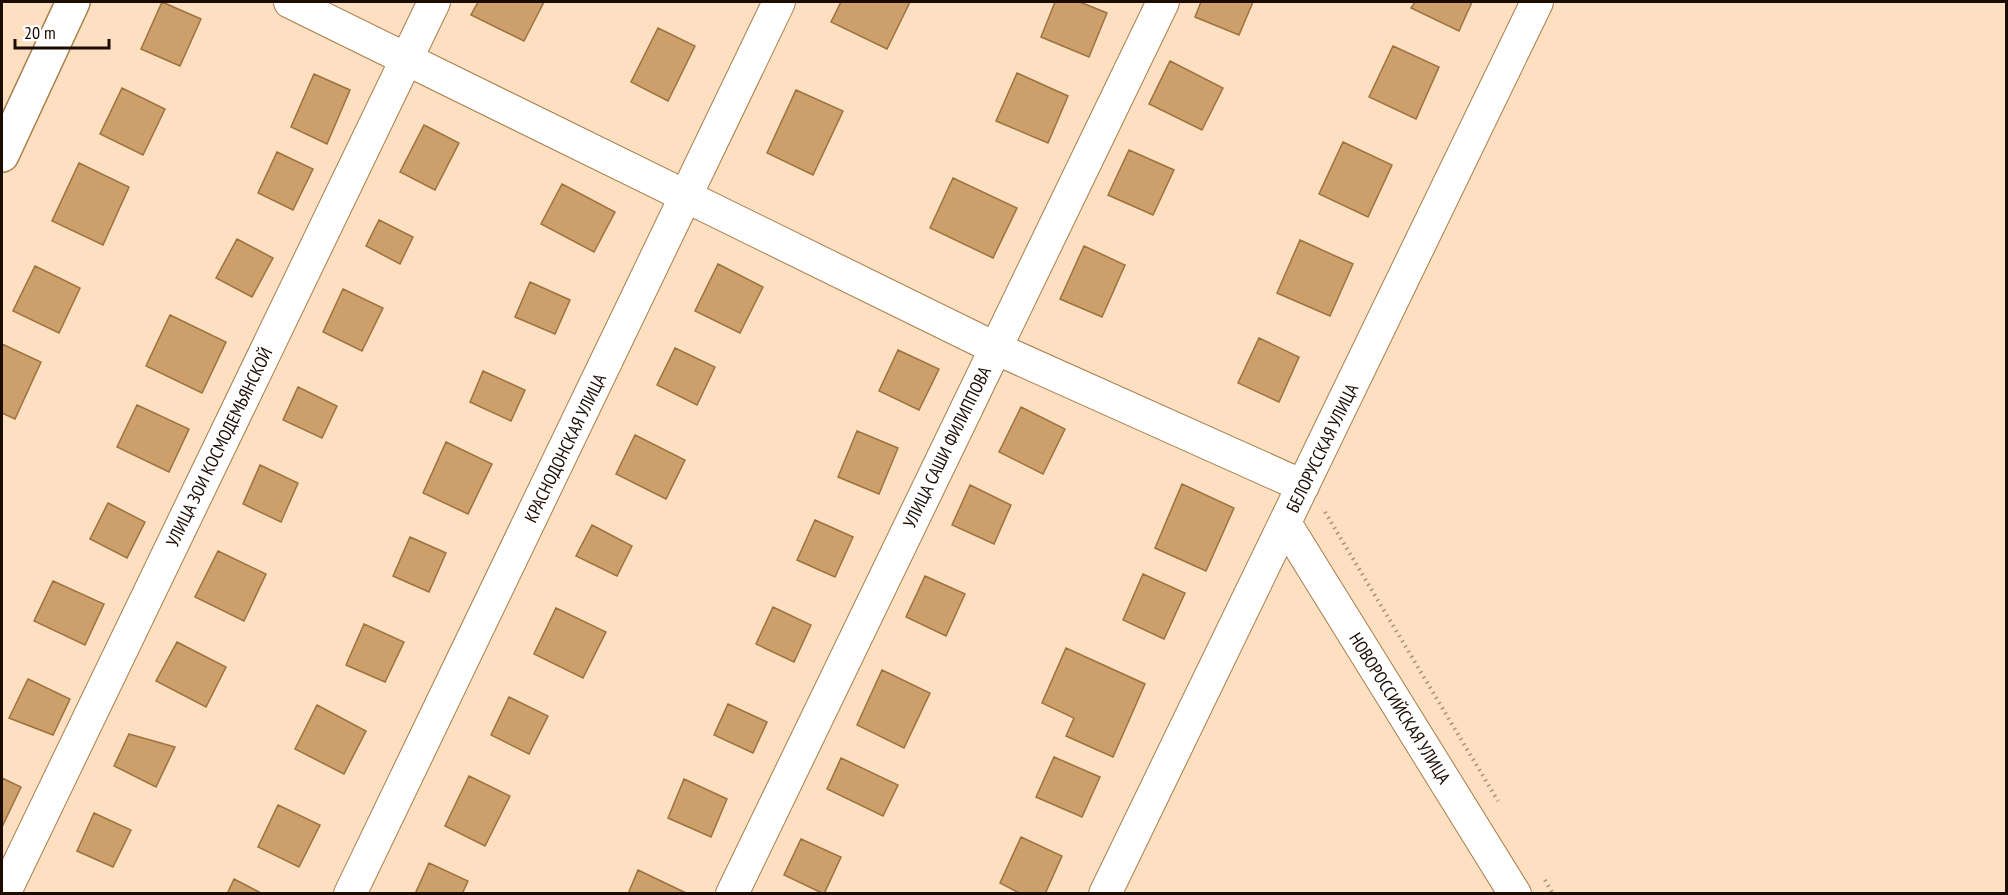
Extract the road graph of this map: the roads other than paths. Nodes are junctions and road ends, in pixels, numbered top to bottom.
1 (73, 2) edge
2 (290, 2) edge
3 (434, 2) edge
4 (779, 2) edge
5 (1163, 2) edge
6 (1537, 2) edge
7 (407, 58) junction
8 (2, 156) edge
9 (686, 196) junction
10 (995, 348) junction
11 (1304, 483) junction
12 (1285, 523) junction
13 (4, 894) edge
14 (350, 894) edge
15 (732, 894) edge
16 (1106, 894) edge
17 (1515, 894) edge

1 - 8 street
2 - 7 street
3 - 7 street, УЛИЦА ЗОИ КОСМОДЕМЬЯНСКОЙ
4 - 9 street, КРАСНОДОНСКАЯ УЛИЦА
5 - 10 street, УЛИЦА САШИ ФИЛИППОВА
6 - 11 street, БЕЛОРУССКАЯ УЛИЦА
7 - 9 street
7 - 13 street, УЛИЦА ЗОИ КОСМОДЕМЬЯНСКОЙ
9 - 10 street
9 - 14 street, КРАСНОДОНСКАЯ УЛИЦА
10 - 11 street
10 - 15 street, УЛИЦА САШИ ФИЛИППОВА
11 - 12 street, БЕЛОРУССКАЯ УЛИЦА
12 - 16 street, БЕЛОРУССКАЯ УЛИЦА
12 - 17 street, НОВОРОССИЙСКАЯ УЛИЦА

